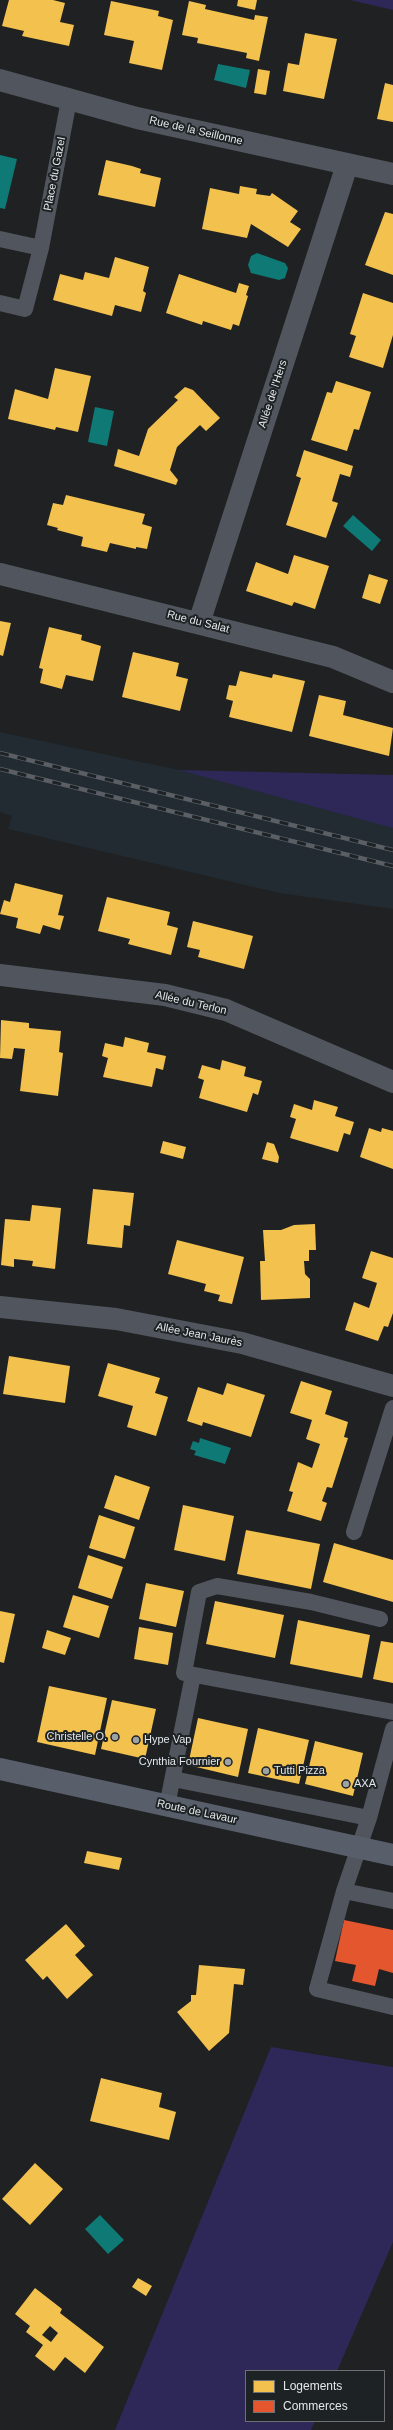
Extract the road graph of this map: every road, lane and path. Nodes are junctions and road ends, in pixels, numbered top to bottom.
1 (0, 80) edge
2 (69, 100) junction
3 (347, 165) junction
4 (393, 174) edge
5 (0, 239) edge
6 (41, 248) junction
7 (0, 303) edge
8 (0, 574) edge
9 (199, 623) junction
10 (393, 682) edge
11 (0, 975) edge
12 (393, 1082) edge
13 (0, 1307) edge
14 (393, 1386) edge
15 (393, 1408) edge
16 (354, 1532) dead end
17 (380, 1619) dead end
18 (193, 1675) junction
19 (393, 1712) edge
20 (393, 1729) edge
21 (0, 1769) edge
22 (173, 1779) junction
23 (167, 1806) junction
24 (369, 1818) junction
25 (358, 1848) junction
26 (393, 1855) edge
27 (344, 1891) junction
28 (393, 1901) edge
29 (393, 2007) edge

1 - 2 street, Rue de la Seillonne
2 - 3 street, Rue de la Seillonne
2 - 6 lane, Place du Gazel
3 - 4 street, Rue de la Seillonne
3 - 9 street, Allée de l'Hers
5 - 6 lane
6 - 7 lane, Place du Gazel
8 - 9 street, Rue du Salat
9 - 10 street, Rue du Salat
11 - 12 street, Allée du Terlon
13 - 14 street, Allée Jean Jaurès
15 - 16 lane
17 - 18 lane
18 - 19 lane
18 - 22 lane
20 - 24 lane
21 - 23 main road, Route de Lavaur
22 - 23 lane
22 - 24 lane
23 - 25 main road, Route de Lavaur
24 - 25 lane
25 - 26 main road, Route de Lavaur
25 - 27 lane
27 - 28 lane
27 - 29 lane

